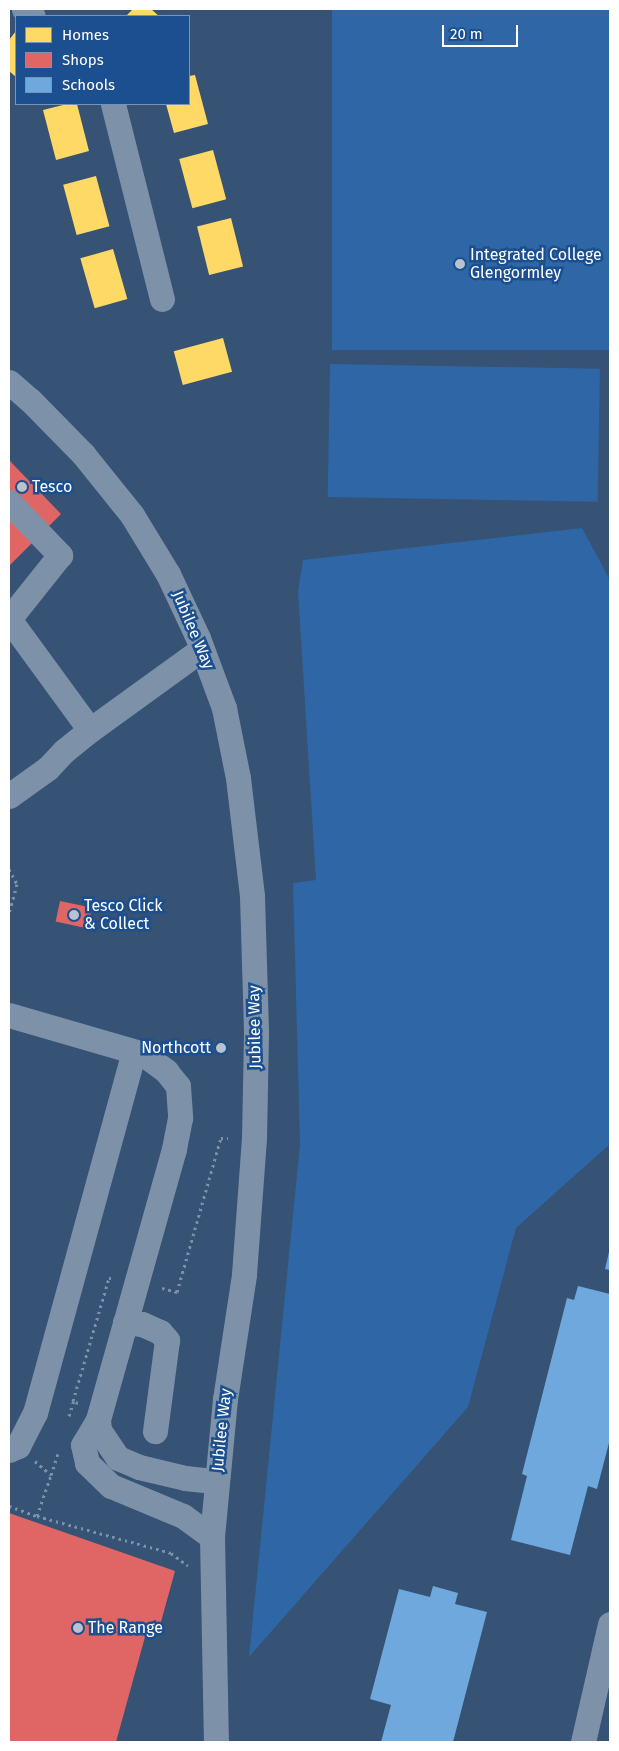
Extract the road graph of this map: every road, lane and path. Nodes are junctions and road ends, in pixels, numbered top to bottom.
1 (113, 105) edge
2 (162, 299) dead end
3 (9, 382) edge
4 (9, 502) edge
5 (9, 619) edge
6 (202, 649) junction
7 (90, 730) junction
8 (9, 796) edge
9 (9, 869) edge
10 (9, 913) edge
11 (9, 1016) edge
12 (134, 1052) junction
13 (254, 1138) junction
14 (136, 1283) junction
15 (125, 1322) junction
16 (74, 1400) dead end
17 (68, 1418) dead end
18 (98, 1420) junction
19 (155, 1431) dead end
20 (60, 1446) dead end
21 (14, 1448) edge
22 (51, 1475) junction
23 (216, 1481) junction
24 (9, 1506) edge
25 (37, 1516) junction
26 (212, 1537) junction
27 (211, 1575) junction
28 (610, 1624) edge
29 (216, 1742) edge
30 (583, 1742) edge

1 - 2 street
3 - 6 street, Jubilee Way
4 - 5 street
5 - 7 street
6 - 7 street
6 - 13 street, Jubilee Way
7 - 8 street
9 - 10 path
11 - 12 street
12 - 14 street
12 - 21 street
13 - 14 path
13 - 23 street, Jubilee Way
14 - 15 street
15 - 18 street
15 - 19 street
16 - 17 path
18 - 23 street
18 - 26 street
20 - 22 path
21 - 22 path
22 - 25 path
23 - 26 street, Jubilee Way
24 - 25 path
25 - 27 path
26 - 27 street, Jubilee Way
27 - 29 street, Jubilee Way
28 - 30 street

